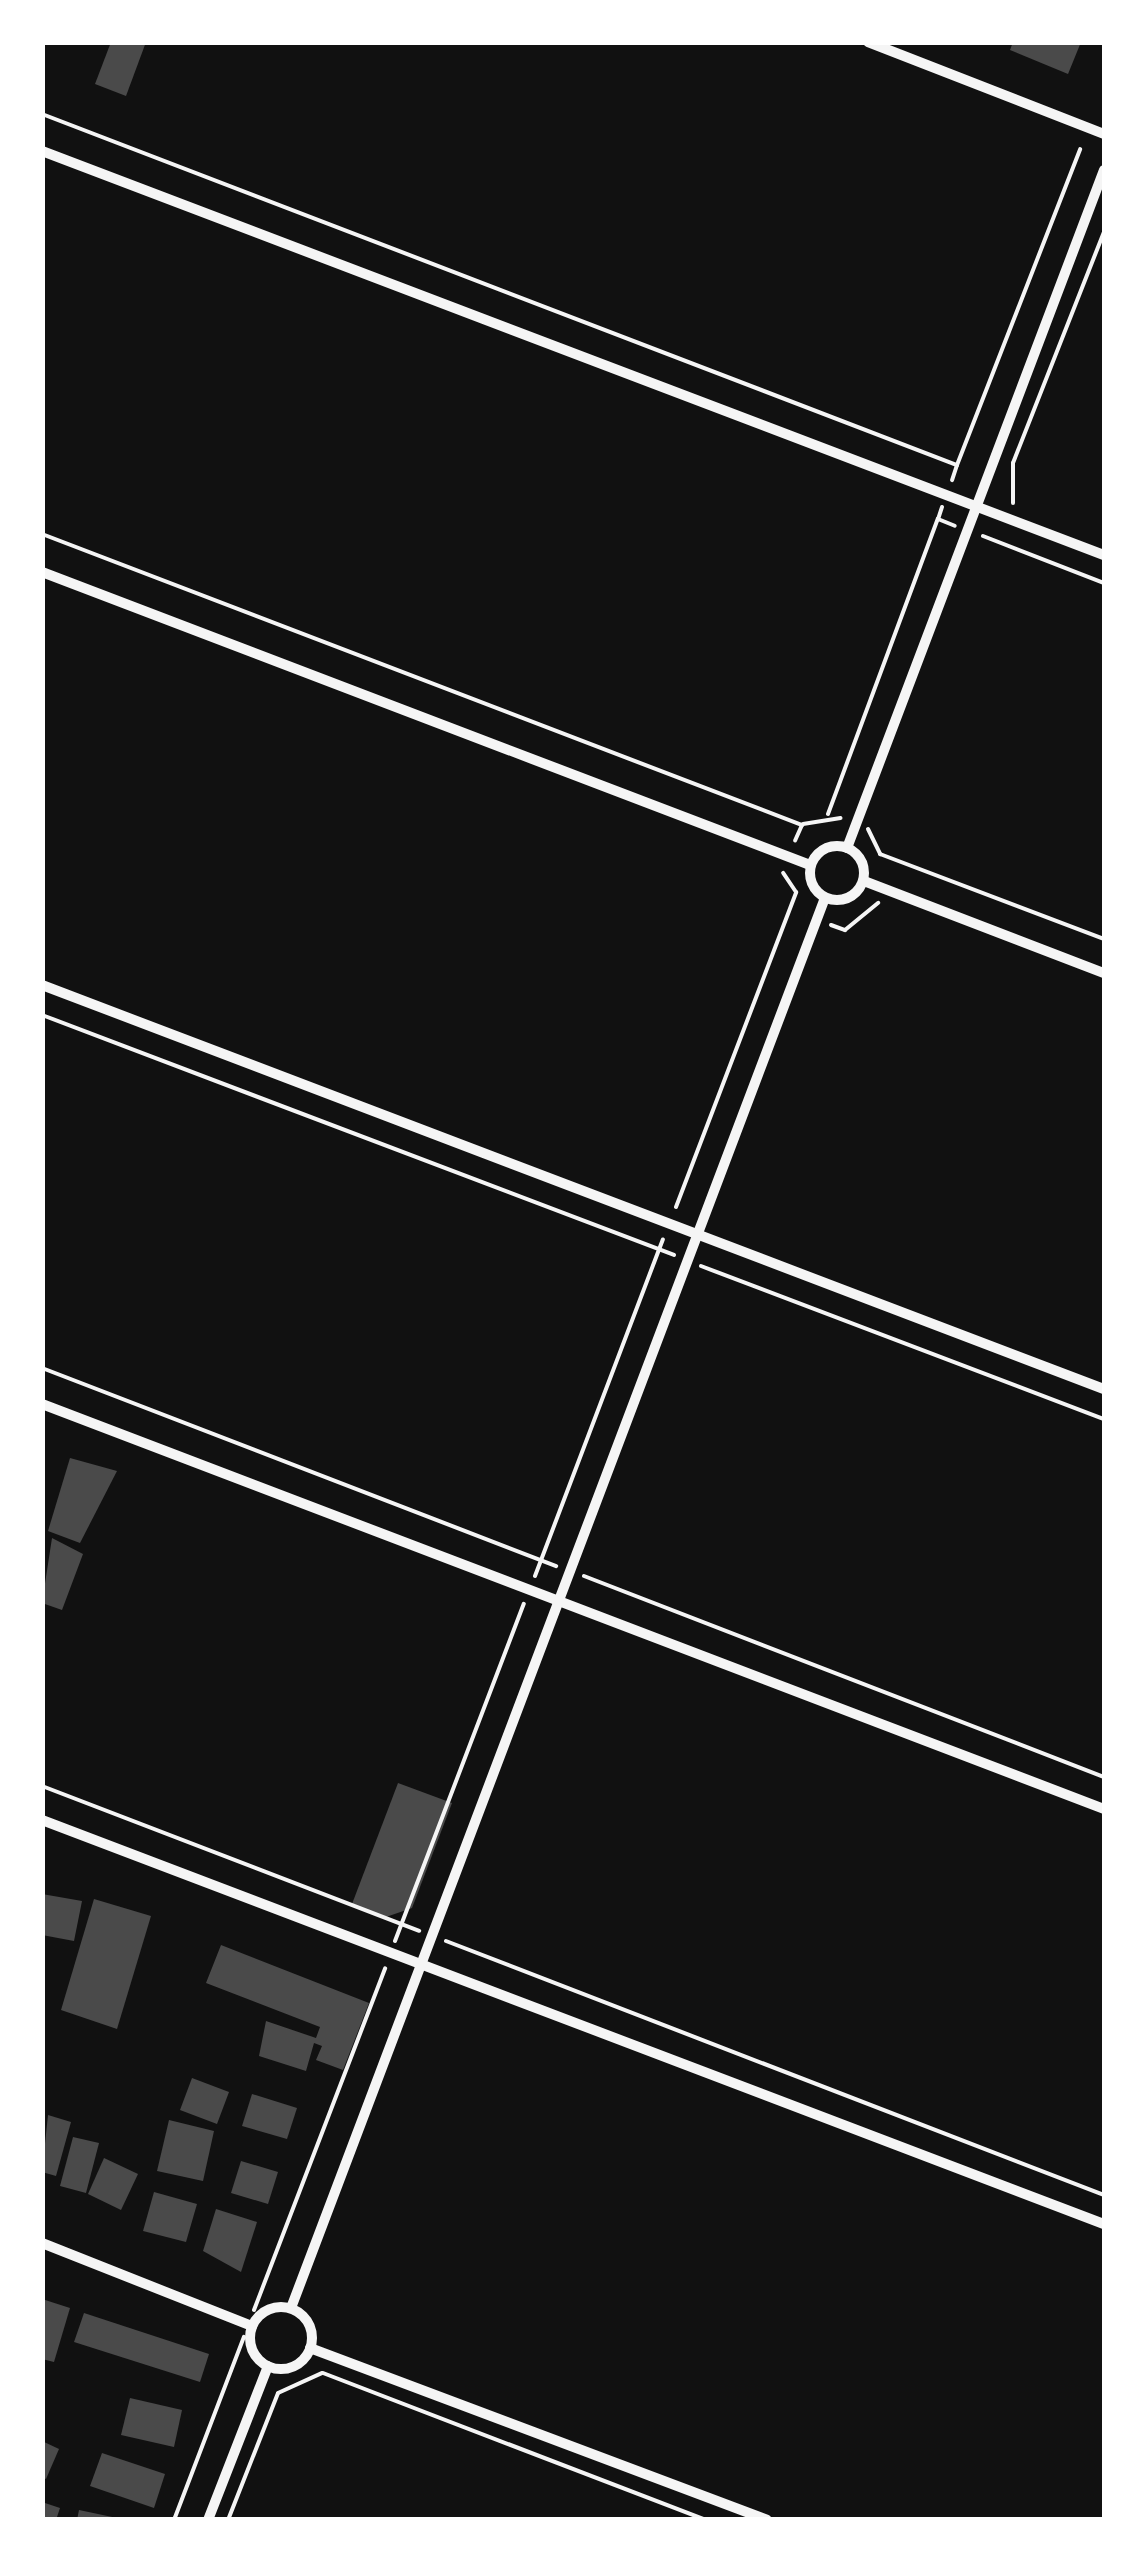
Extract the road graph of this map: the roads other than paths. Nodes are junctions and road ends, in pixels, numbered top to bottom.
1 (868, 42) edge
2 (1104, 134) edge
3 (42, 151) edge
4 (1104, 170) edge
5 (978, 507) junction
6 (1104, 555) edge
7 (42, 572) edge
8 (847, 848) junction
9 (810, 865) junction
10 (864, 881) junction
11 (825, 898) junction
12 (1104, 972) edge
13 (42, 985) edge
14 (700, 1236) junction
15 (1104, 1390) edge
16 (42, 1404) edge
17 (560, 1601) junction
18 (1104, 1809) edge
19 (42, 1820) edge
20 (422, 1963) junction
21 (1104, 2224) edge
22 (42, 2244) edge
23 (291, 2308) junction
24 (250, 2325) junction
25 (310, 2348) junction
26 (268, 2366) junction
27 (208, 2520) edge
28 (767, 2520) edge

1 - 2 street
3 - 5 street
4 - 5 street
5 - 6 street
5 - 8 street
7 - 9 street
8 - 9 street
8 - 10 street
9 - 11 street
10 - 11 street
10 - 12 street
11 - 14 street
13 - 14 street
14 - 15 street
14 - 17 street
16 - 17 street
17 - 18 street
17 - 20 street
19 - 20 street
20 - 21 street
20 - 23 street
22 - 24 street
23 - 24 street
23 - 25 street
24 - 26 street
25 - 26 street
25 - 28 street
26 - 27 street

